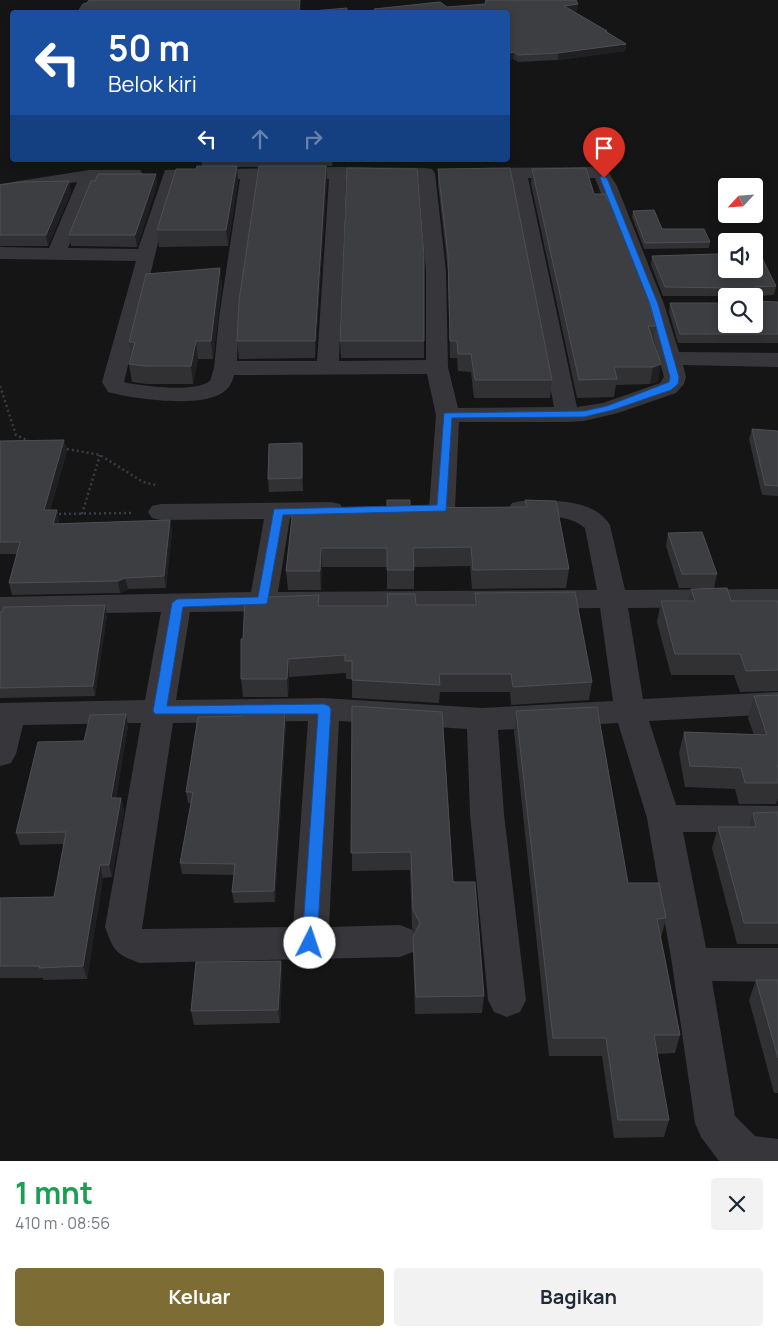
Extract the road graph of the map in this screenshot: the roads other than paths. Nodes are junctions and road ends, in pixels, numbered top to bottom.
1 (173, 167) edge
2 (348, 168) edge
3 (264, 169) edge
4 (441, 173) junction
5 (518, 173) junction
6 (89, 175) junction
7 (0, 189) edge
8 (0, 253) edge
9 (56, 254) junction
10 (147, 255) junction
11 (669, 358) junction
12 (778, 360) edge
13 (437, 367) junction
14 (224, 368) junction
15 (328, 368) junction
16 (448, 415) junction
17 (567, 415) junction
18 (355, 510) edge
19 (161, 512) road end
20 (278, 512) junction
21 (778, 598) edge
22 (613, 600) junction
23 (263, 601) junction
24 (177, 603) junction
25 (0, 606) edge
26 (778, 703) edge
27 (324, 709) junction
28 (160, 711) junction
29 (630, 712) junction
30 (5, 714) edge
31 (482, 719) junction
32 (0, 754) edge
33 (664, 818) junction
34 (778, 819) edge
35 (400, 941) dead end
36 (310, 943) junction
37 (691, 964) junction
38 (778, 965) edge
39 (507, 1000) dead end
40 (778, 1160) edge

1 - 3 street
1 - 6 street
1 - 10 street
2 - 3 street
2 - 4 street
2 - 15 street
3 - 14 street
4 - 5 street
4 - 13 street
5 - 11 street
5 - 17 street
6 - 7 street
6 - 9 street
8 - 9 street
9 - 10 street
10 - 14 street
11 - 12 street
11 - 17 street
13 - 15 street
13 - 16 street
14 - 15 street
16 - 17 street
16 - 22 street
18 - 20 street
19 - 20 street
20 - 23 street
21 - 22 street
22 - 23 street
22 - 29 street
23 - 24 street
24 - 25 street
24 - 28 street
26 - 29 street
27 - 28 street
27 - 31 street
27 - 36 street
28 - 30 street
28 - 36 street
29 - 31 street
29 - 33 street
30 - 32 street
31 - 39 street
33 - 34 street
33 - 37 street
35 - 36 street
37 - 38 street
37 - 40 street

